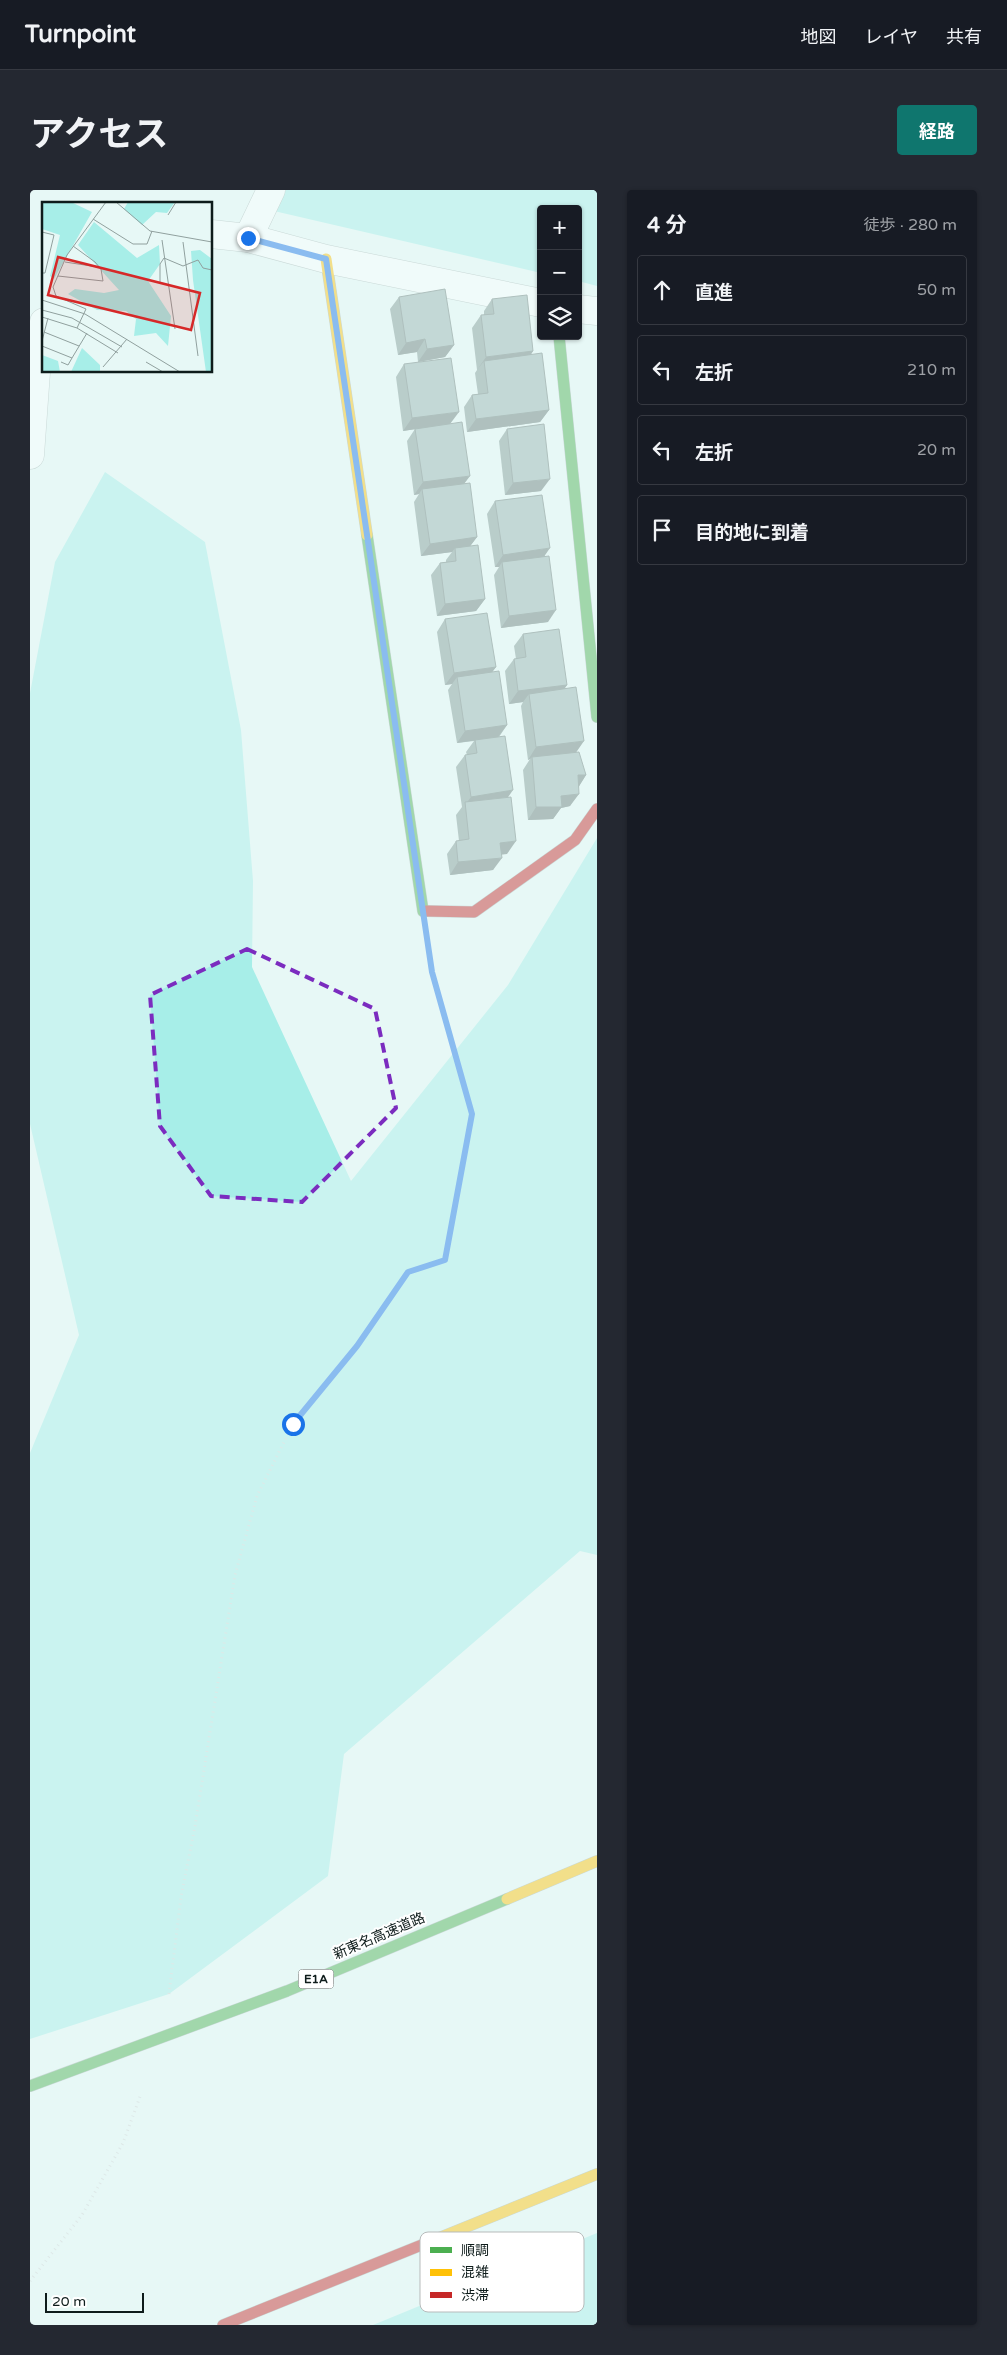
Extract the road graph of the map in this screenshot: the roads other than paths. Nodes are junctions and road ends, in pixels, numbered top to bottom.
1 (270, 190) edge
2 (212, 234) edge
3 (248, 238) junction
4 (326, 259) junction
5 (537, 302) edge
6 (582, 310) edge
7 (597, 312) edge
8 (42, 334) edge
9 (559, 340) edge
10 (30, 455) edge
11 (597, 717) edge
12 (597, 809) edge
13 (597, 1861) edge
14 (30, 2086) edge
15 (596, 2175) edge
16 (454, 2232) edge
17 (420, 2246) edge
18 (223, 2325) edge

1 - 3 street
2 - 3 street
3 - 4 street
4 - 5 street
4 - 12 main road
6 - 7 street
8 - 10 street
9 - 11 main road
13 - 14 main road, 新東名高速道路 / E1A
15 - 16 main road
17 - 18 main road

